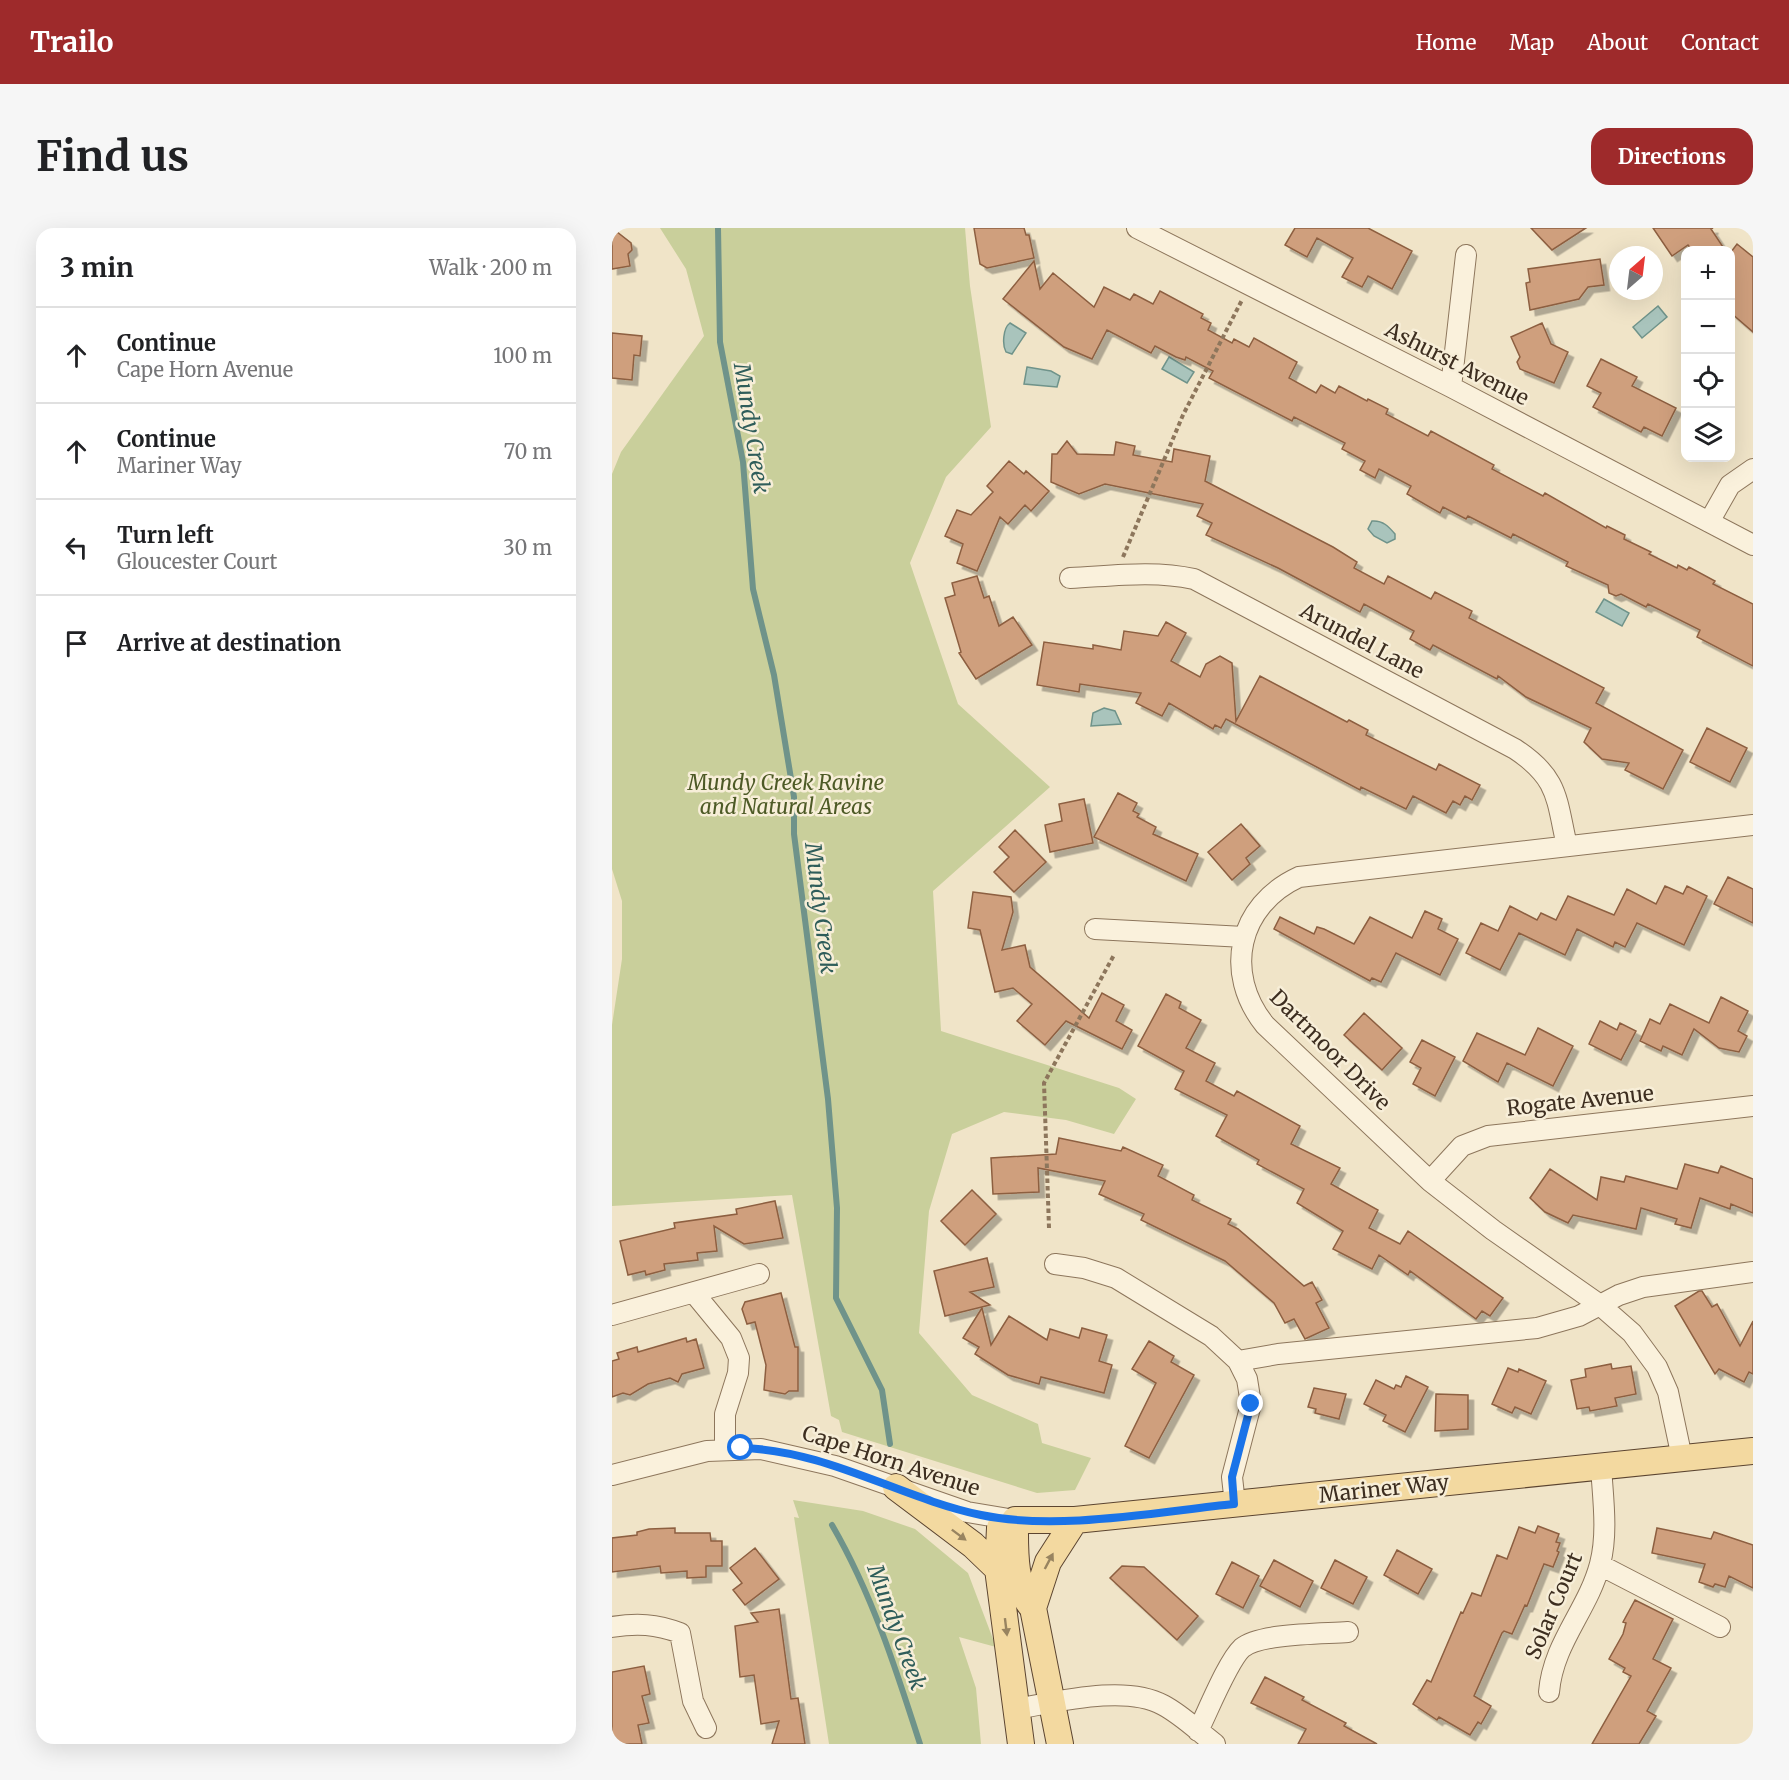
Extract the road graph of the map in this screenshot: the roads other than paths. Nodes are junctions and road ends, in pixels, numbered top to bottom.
1 (1137, 228) edge
2 (1466, 255) dead end
3 (1451, 387) junction
4 (1753, 469) edge
5 (1709, 522) junction
6 (1753, 545) edge
7 (1070, 578) dead end
8 (1753, 825) edge
9 (1567, 846) junction
10 (1095, 929) dead end
11 (1244, 937) junction
12 (1753, 1106) edge
13 (1430, 1182) junction
14 (1055, 1264) dead end
15 (1753, 1272) edge
16 (759, 1274) dead end
17 (694, 1293) junction
18 (1600, 1305) junction
19 (612, 1315) edge
20 (1238, 1360) junction
21 (725, 1449) junction
22 (1753, 1451) edge
23 (1682, 1458) junction
24 (1601, 1467) junction
25 (612, 1476) edge
26 (896, 1487) junction
27 (1234, 1504) junction
28 (1007, 1520) junction
29 (1075, 1520) junction
30 (1600, 1565) junction
31 (998, 1569) junction
32 (1033, 1608) junction
33 (612, 1627) edge
34 (1720, 1627) dead end
35 (1348, 1632) dead end
36 (1549, 1692) dead end
37 (1053, 1703) junction
38 (1016, 1709) junction
39 (706, 1728) dead end
40 (1198, 1731) junction
41 (1021, 1744) edge
42 (1060, 1744) edge
43 (1215, 1744) edge

1 - 3 street, Ashurst Avenue
2 - 3 street
3 - 5 street, Ashurst Avenue
4 - 5 street
5 - 6 street, Ashurst Avenue
7 - 9 street, Arundel Lane
8 - 9 street, Dartmoor Drive
9 - 11 street, Dartmoor Drive
10 - 11 street
11 - 13 street, Dartmoor Drive
12 - 13 street, Rogate Avenue
13 - 18 street, Dartmoor Drive
14 - 20 street
15 - 18 street
16 - 17 street
17 - 19 street
17 - 21 street
18 - 20 street
18 - 23 street, Dartmoor Drive
20 - 27 street
21 - 25 street, Cape Horn Avenue
21 - 26 street, Cape Horn Avenue
22 - 23 main road, Mariner Way
23 - 24 main road, Mariner Way
24 - 27 main road, Mariner Way
24 - 30 street, Solar Court
26 - 28 street, Cape Horn Avenue
26 -> 31 main road
27 - 29 main road, Mariner Way
28 - 29 main road, Mariner Way
28 - 31 main road
28 - 32 main road
32 -> 29 main road
30 - 34 street
30 - 36 street, Solar Court
31 -> 38 main road
32 - 37 main road
33 - 39 street
35 - 40 street
37 - 38 street
37 - 40 street
37 - 42 main road
38 - 41 main road
40 - 43 street

